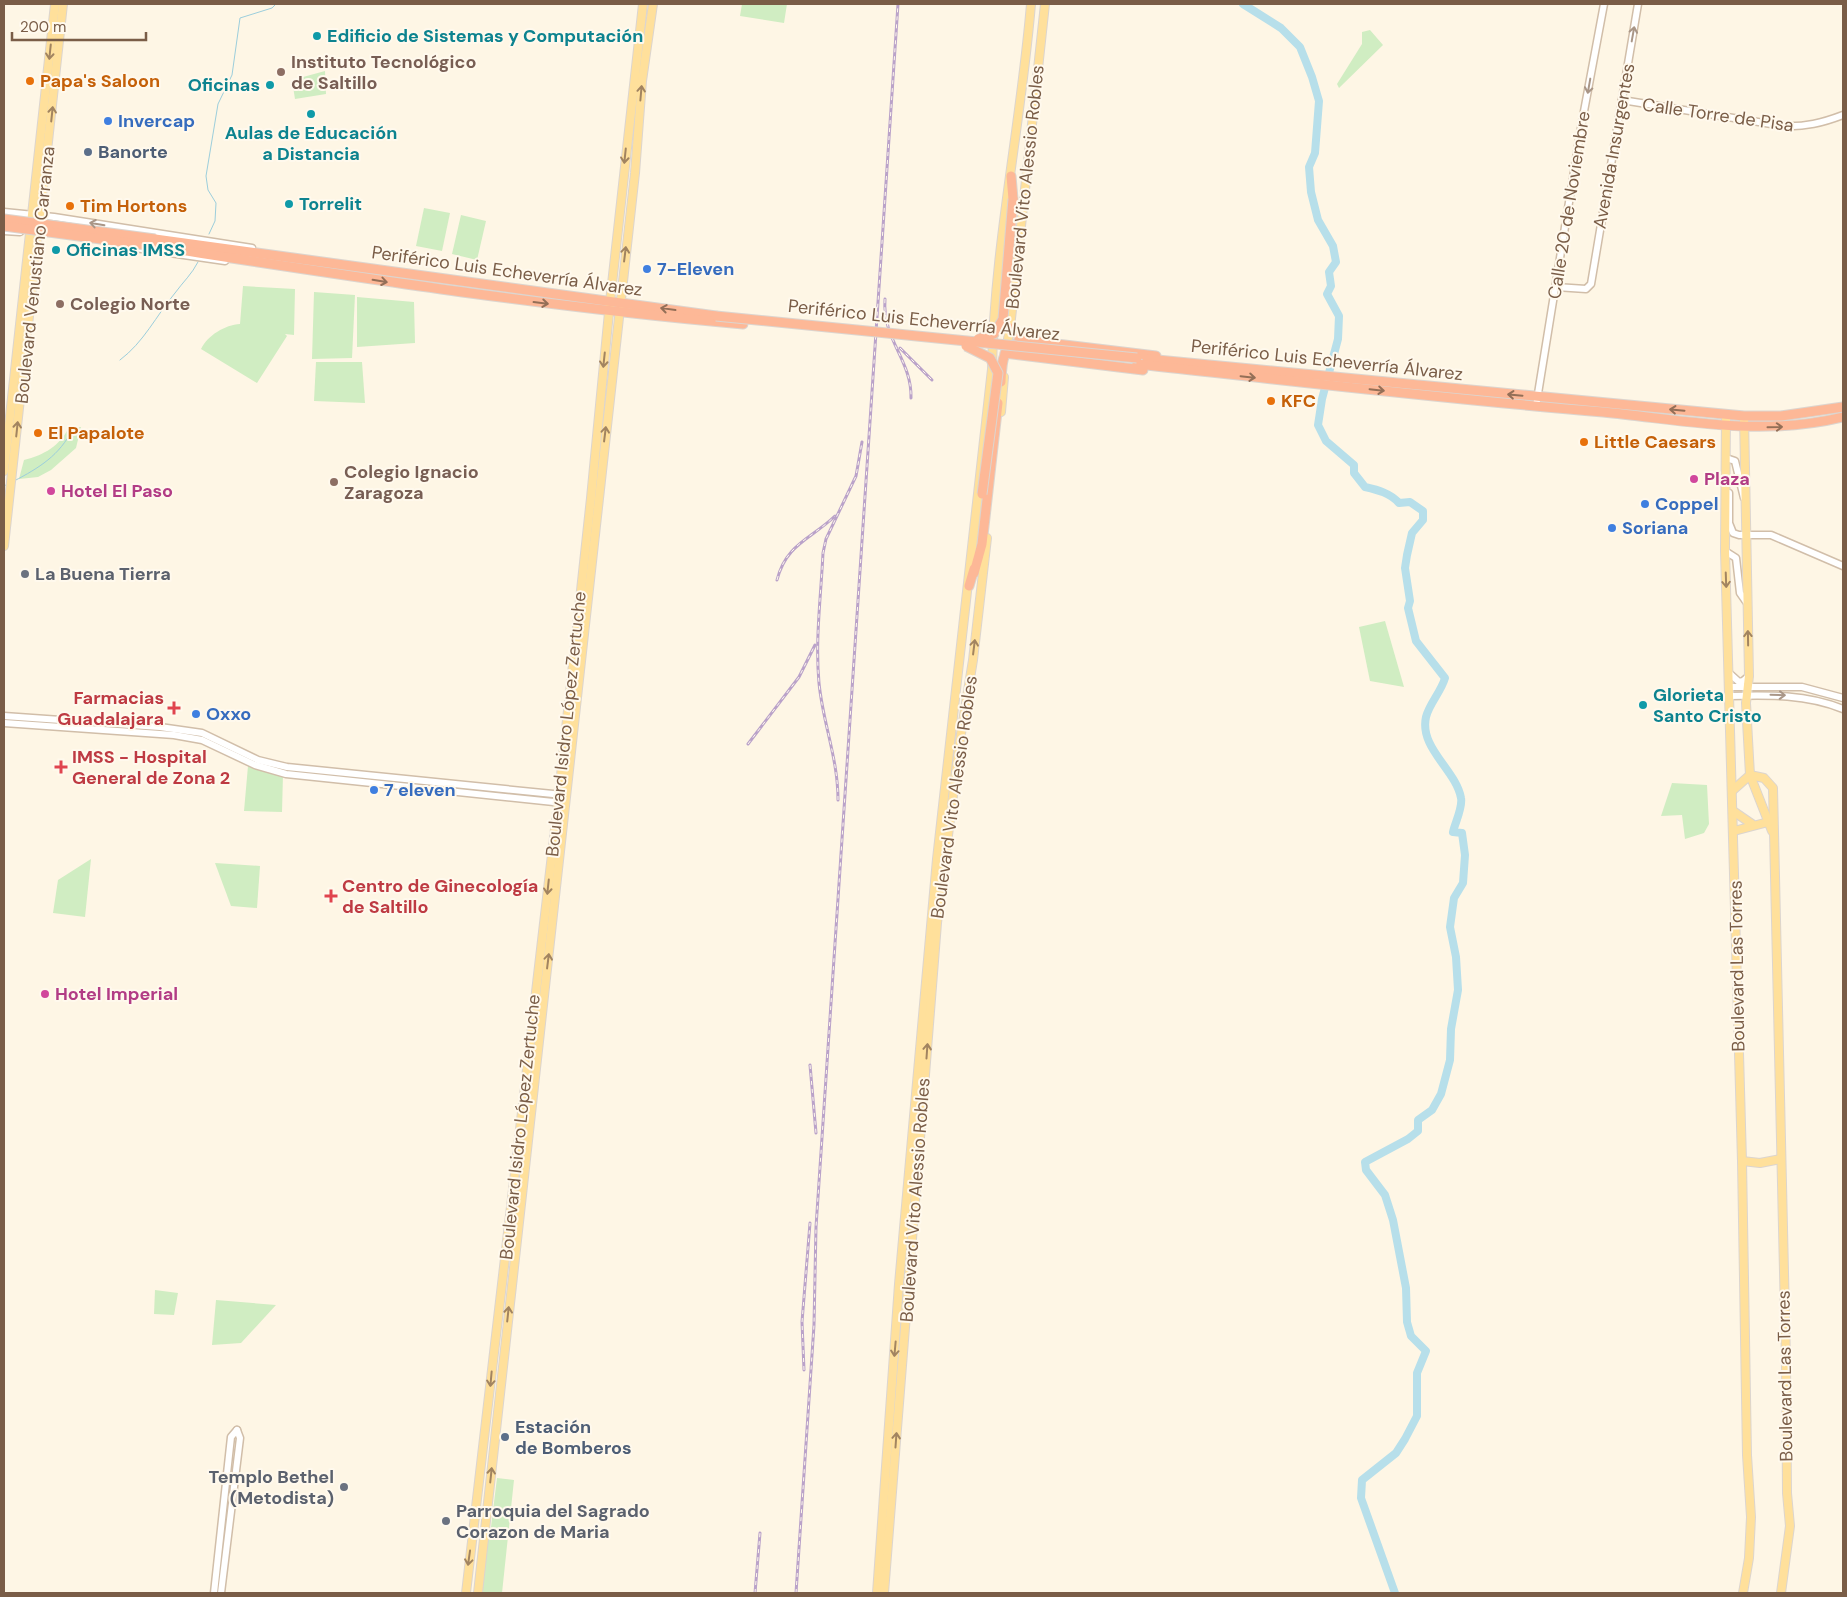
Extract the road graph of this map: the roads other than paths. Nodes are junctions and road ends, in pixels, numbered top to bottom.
1 (55, 4) edge
2 (63, 4) edge
3 (643, 4) edge
4 (653, 4) edge
5 (1031, 4) edge
6 (1043, 4) edge
7 (1604, 4) edge
8 (1638, 4) edge
9 (1029, 30) junction
10 (1043, 30) junction
11 (1622, 100) junction
12 (1843, 115) edge
13 (1011, 176) junction
14 (4, 212) edge
15 (20, 213) junction
16 (37, 215) junction
17 (54, 217) junction
18 (4, 219) edge
19 (5, 229) edge
20 (20, 232) joint
21 (51, 235) junction
22 (33, 236) junction
23 (154, 243) junction
24 (282, 256) junction
25 (309, 260) junction
26 (288, 266) junction
27 (354, 277) junction
28 (467, 284) junction
29 (1556, 287) junction
30 (429, 288) junction
31 (610, 302) junction
32 (620, 303) junction
33 (609, 312) junction
34 (619, 313) junction
35 (1011, 316) junction
36 (715, 319) junction
37 (995, 326) junction
38 (1010, 328) junction
39 (981, 335) dead end
40 (1023, 340) junction
41 (966, 343) junction
42 (1005, 353) junction
43 (1024, 356) junction
44 (1137, 361) junction
45 (1168, 361) junction
46 (1182, 369) junction
47 (1314, 379) junction
48 (1336, 382) junction
49 (1538, 397) junction
50 (1536, 406) junction
51 (1843, 406) edge
52 (1726, 414) junction
53 (1744, 416) junction
54 (1843, 417) edge
55 (1710, 425) junction
56 (1726, 427) junction
57 (1742, 429) junction
58 (1726, 440) junction
59 (1726, 458) junction
60 (4, 471) edge
61 (1726, 484) junction
62 (1744, 499) junction
63 (1745, 535) junction
64 (4, 546) edge
65 (1725, 551) junction
66 (1843, 566) edge
67 (974, 573) junction
68 (969, 586) junction
69 (584, 599) junction
70 (1747, 603) junction
71 (1729, 673) junction
72 (1749, 676) junction
73 (1729, 686) junction
74 (1749, 686) junction
75 (1729, 696) junction
76 (1748, 696) junction
77 (1843, 698) edge
78 (1843, 709) edge
79 (4, 716) edge
80 (12, 720) junction
81 (4, 723) edge
82 (1750, 775) junction
83 (1732, 791) junction
84 (562, 799) junction
85 (947, 803) junction
86 (1733, 810) junction
87 (1771, 821) junction
88 (1752, 824) junction
89 (1734, 831) junction
90 (1781, 1159) junction
91 (1742, 1162) junction
92 (518, 1187) junction
93 (891, 1466) junction
94 (214, 1593) edge
95 (220, 1593) edge
96 (466, 1593) edge
97 (478, 1593) edge
98 (877, 1593) edge
99 (884, 1593) edge
100 (1743, 1593) edge
101 (1781, 1593) edge

1 -> 16 main road, Boulevard Venustiano Carranza
16 -> 2 main road, Boulevard Venustiano Carranza
3 -> 31 main road, Boulevard Isidro López Zertuche
32 -> 4 main road, Boulevard Isidro López Zertuche
5 - 9 main road, Boulevard Vito Alessio Robles
6 - 10 main road, Boulevard Vito Alessio Robles
7 -> 29 street, Calle 20 de Noviembre
11 -> 8 street, Avenida Insurgentes
9 - 10 main road
9 - 13 main road, Boulevard Vito Alessio Robles
10 - 35 main road, Boulevard Vito Alessio Robles
11 - 12 street, Calle Torre de Pisa
11 - 29 street, Avenida Insurgentes
13 - 37 main road, Boulevard Vito Alessio Robles
13 - 41 highway, bridge
14 - 15 street
15 - 16 street
15 - 19 street
16 - 17 street
16 - 22 main road, Boulevard Venustiano Carranza
17 - 21 street
24 -> 17 street
18 - 23 highway, Periférico Luis Echeverría Álvarez, bridge
19 - 20 street
19 - 23 highway, Periférico Luis Echeverría Álvarez, bridge
20 - 22 main road
21 - 22 street, Periférico Luis Echeverría Álvarez
21 - 26 street, Periférico Luis Echeverría Álvarez
22 - 60 main road, Boulevard Venustiano Carranza
64 -> 22 main road, Boulevard Venustiano Carranza
23 - 24 highway, Periférico Luis Echeverría Álvarez
23 - 26 highway, Periférico Luis Echeverría Álvarez
24 - 25 highway, Periférico Luis Echeverría Álvarez
25 - 27 highway
25 - 28 highway, Periférico Luis Echeverría Álvarez
26 - 27 highway, Periférico Luis Echeverría Álvarez
27 -> 30 highway, Periférico Luis Echeverría Álvarez
28 - 30 highway
28 - 31 highway, Periférico Luis Echeverría Álvarez
29 - 49 street, Calle 20 de Noviembre
30 -> 33 highway, Periférico Luis Echeverría Álvarez
31 - 32 highway, Periférico Luis Echeverría Álvarez
31 - 33 main road, Boulevard Isidro López Zertuche
32 - 34 main road, Boulevard Isidro López Zertuche
36 -> 32 highway, Periférico Luis Echeverría Álvarez
33 - 34 highway, Periférico Luis Echeverría Álvarez
33 -> 69 main road, Boulevard Isidro López Zertuche
34 - 36 highway, Periférico Luis Echeverría Álvarez
69 -> 34 main road, Boulevard Isidro López Zertuche
35 - 37 main road
35 - 38 main road, Boulevard Vito Alessio Robles
36 - 41 highway, Periférico Luis Echeverría Álvarez, bridge
37 - 39 main road
37 - 42 highway
37 - 68 main road, Boulevard Vito Alessio Robles
38 - 40 highway
38 - 42 main road, Boulevard Vito Alessio Robles
40 - 42 highway
40 - 43 highway
40 - 45 highway
41 - 44 highway, Periférico Luis Echeverría Álvarez, bridge
41 - 67 highway, bridge
42 - 43 highway
42 - 67 highway
85 -> 42 main road, Boulevard Vito Alessio Robles
43 - 46 highway
44 - 45 highway, Periférico Luis Echeverría Álvarez
44 - 46 highway, Periférico Luis Echeverría Álvarez
45 - 47 highway, Periférico Luis Echeverría Álvarez
46 -> 47 highway, Periférico Luis Echeverría Álvarez
47 - 48 highway, Periférico Luis Echeverría Álvarez
49 -> 48 highway, Periférico Luis Echeverría Álvarez
48 -> 50 highway, Periférico Luis Echeverría Álvarez
49 - 50 street, Calle 20 de Noviembre
52 -> 49 highway, Periférico Luis Echeverría Álvarez
50 - 55 highway, Periférico Luis Echeverría Álvarez
51 - 53 highway, Periférico Luis Echeverría Álvarez
52 - 53 highway, Periférico Luis Echeverría Álvarez
52 - 56 main road, Boulevard Las Torres
52 - 57 highway
53 - 57 main road, Boulevard Las Torres
57 -> 54 highway, Periférico Luis Echeverría Álvarez
55 - 56 highway, Periférico Luis Echeverría Álvarez
55 - 58 main road
56 - 57 highway, Periférico Luis Echeverría Álvarez
56 - 58 main road, Boulevard Las Torres
57 - 62 main road, Boulevard Las Torres
58 - 59 main road, Boulevard Las Torres
59 - 61 main road, Boulevard Las Torres
59 - 62 street
61 - 63 street
61 - 65 main road, Boulevard Las Torres
62 - 63 main road, Boulevard Las Torres
63 - 66 street
63 - 70 main road, Boulevard Las Torres
65 - 70 street
65 -> 71 main road, Boulevard Las Torres
67 - 68 highway
68 - 85 main road, Boulevard Vito Alessio Robles
69 - 84 main road, Boulevard Isidro López Zertuche
72 -> 70 main road, Boulevard Las Torres
71 - 72 street
71 - 73 main road, Boulevard Las Torres
72 - 74 main road, Boulevard Las Torres
73 - 74 street
73 - 75 main road, Boulevard Las Torres
74 - 76 main road, Boulevard Las Torres
74 - 77 street
75 - 76 street
75 - 83 main road, Boulevard Las Torres
76 -> 78 street
76 - 82 main road, Boulevard Las Torres
79 - 80 street
80 - 81 street
80 - 84 street
82 - 83 main road
82 - 87 main road, Boulevard Las Torres
82 - 87 main road, Boulevard Las Torres
83 - 86 main road, Boulevard Las Torres
84 - 92 main road, Boulevard Isidro López Zertuche
85 - 93 main road, Boulevard Vito Alessio Robles
86 - 88 main road
86 - 89 main road, Boulevard Las Torres
87 - 88 main road
87 - 90 main road, Boulevard Las Torres
88 - 89 main road
89 - 91 main road, Boulevard Las Torres
90 - 91 main road
90 - 101 main road, Boulevard Las Torres
91 - 100 main road, Boulevard Las Torres
92 -> 96 main road, Boulevard Isidro López Zertuche
97 -> 92 main road, Boulevard Isidro López Zertuche
93 - 98 main road, Boulevard Vito Alessio Robles
93 - 99 main road, Boulevard Vito Alessio Robles
94 - 95 street

